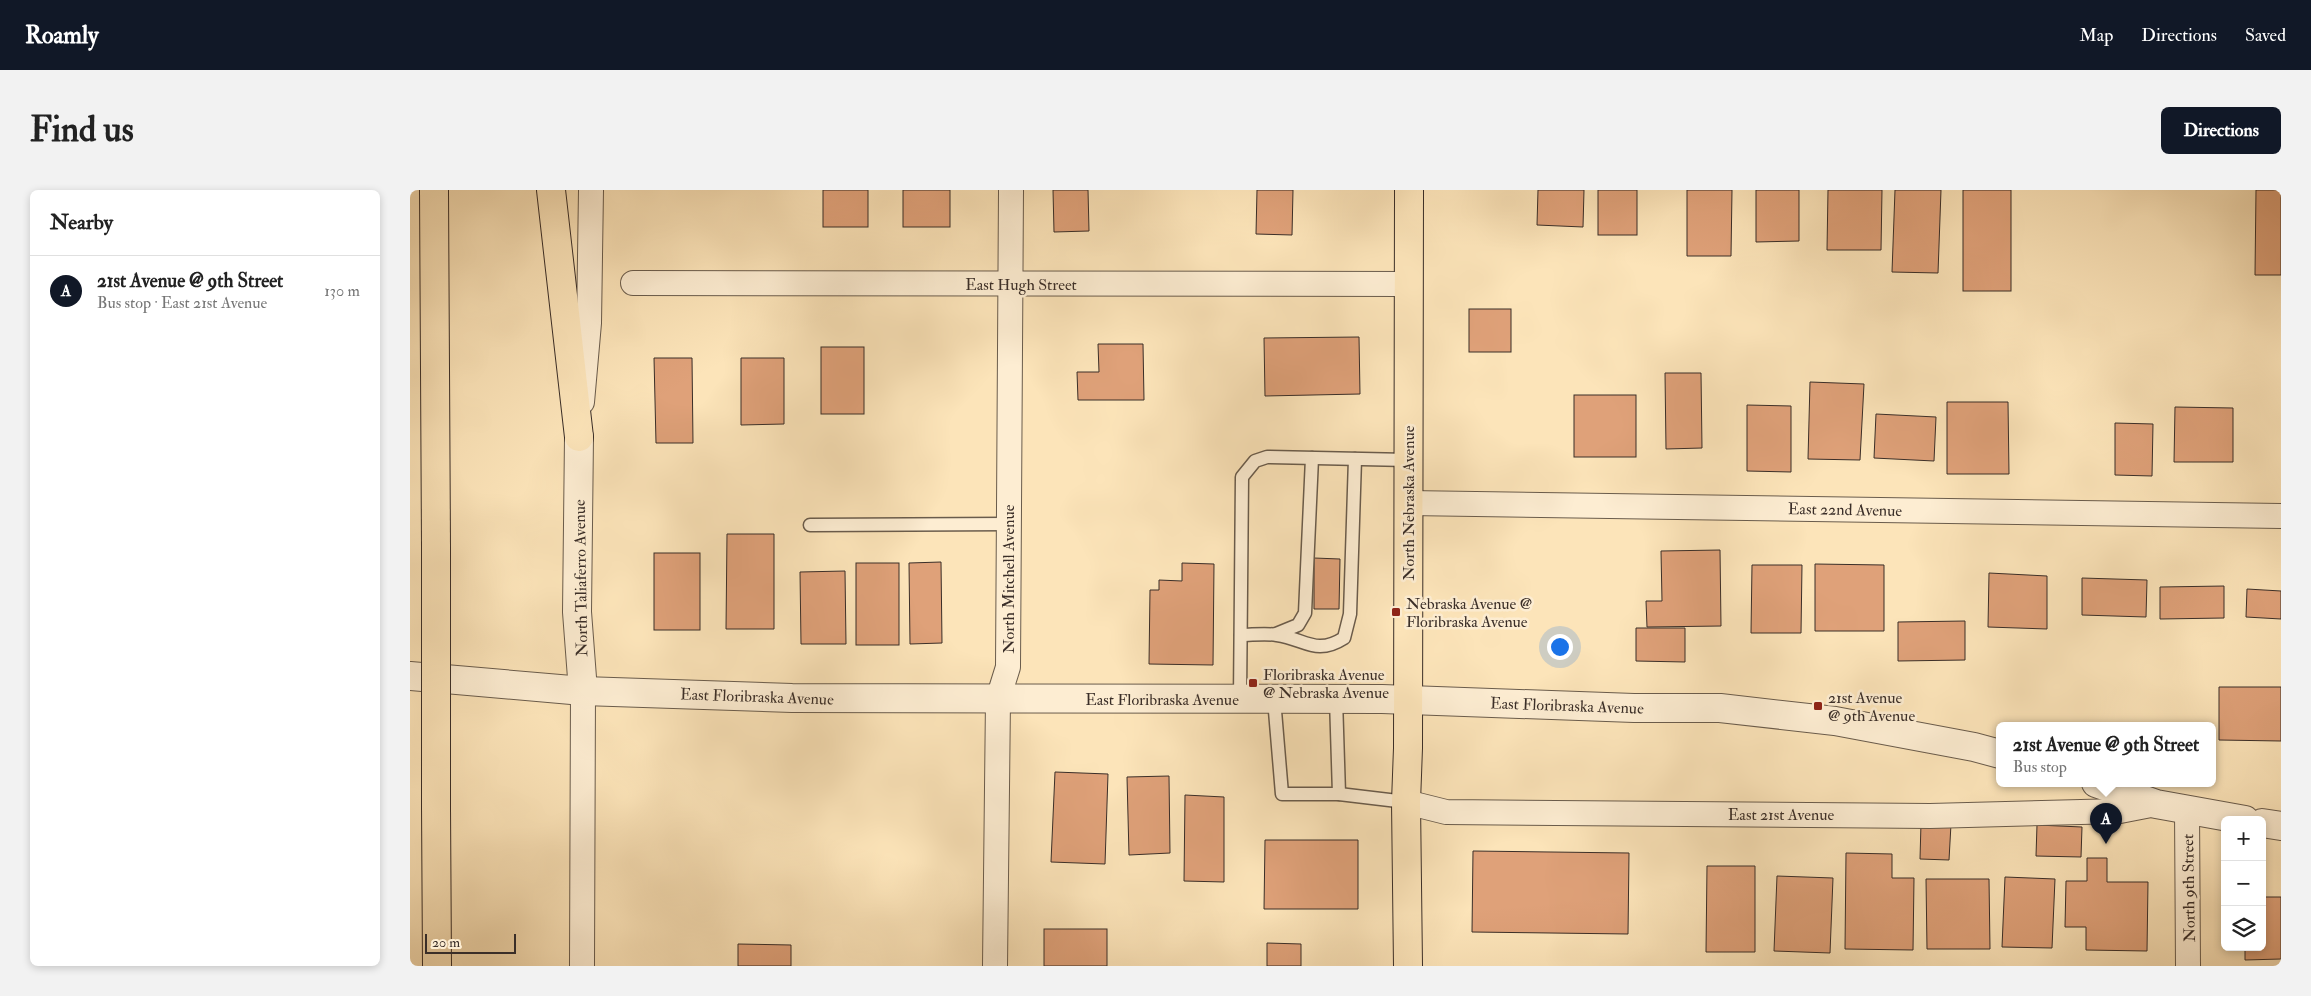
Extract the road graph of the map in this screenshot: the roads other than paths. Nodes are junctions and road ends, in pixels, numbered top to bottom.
1 (434, 190) edge
2 (551, 190) edge
3 (591, 190) edge
4 (1011, 190) edge
5 (1409, 190) edge
6 (633, 283) dead end
7 (1010, 283) junction
8 (1408, 284) junction
9 (579, 436) junction
10 (1312, 458) junction
11 (1355, 459) junction
12 (1408, 460) junction
13 (1408, 503) junction
14 (2281, 516) edge
15 (1009, 524) junction
16 (810, 525) dead end
17 (1276, 634) junction
18 (1241, 636) junction
19 (410, 676) edge
20 (583, 691) junction
21 (998, 699) junction
22 (1240, 699) junction
23 (1274, 699) junction
24 (1336, 699) junction
25 (1408, 699) junction
26 (1996, 753) edge
27 (2107, 787) edge
28 (1339, 794) junction
29 (1406, 802) junction
30 (2156, 804) junction
31 (2187, 810) junction
32 (2222, 816) edge
33 (2266, 824) edge
34 (2281, 826) edge
35 (437, 966) edge
36 (582, 966) edge
37 (995, 966) edge
38 (1408, 966) edge
39 (2188, 966) edge

1 - 35 main road, bridge
2 - 9 main road
3 - 9 street, North Taliaferro Avenue
4 - 7 street, North Mitchell Avenue
5 - 8 main road, North Nebraska Avenue
6 - 7 street, East Hugh Street
7 - 8 street, East Hugh Street
7 - 15 street, North Mitchell Avenue
8 - 12 main road, North Nebraska Avenue
9 - 20 street, North Taliaferro Avenue
10 - 11 lane
10 - 17 lane
10 - 18 lane
11 - 12 lane
11 - 17 lane
12 - 13 main road, North Nebraska Avenue
13 - 14 street, East 22nd Avenue
13 - 25 main road, North Nebraska Avenue
15 - 16 lane
15 - 21 street, North Mitchell Avenue
17 - 18 lane
18 - 22 lane
19 - 20 street, East Floribraska Avenue
20 - 21 street, East Floribraska Avenue
20 - 36 street, North Taliaferro Avenue
21 - 22 street, East Floribraska Avenue
21 - 37 street, North Mitchell Avenue
22 - 23 street, East Floribraska Avenue
23 - 24 street, East Floribraska Avenue
23 - 28 lane
24 - 25 street, East Floribraska Avenue
24 - 28 lane
25 - 26 street, East Floribraska Avenue
25 - 29 main road, North Nebraska Avenue
27 - 30 street
28 - 29 lane
29 - 30 street, East 21st Avenue
29 - 38 main road, North Nebraska Avenue
30 - 31 street
31 - 32 street
31 - 39 street, North 9th Street
33 - 34 street

